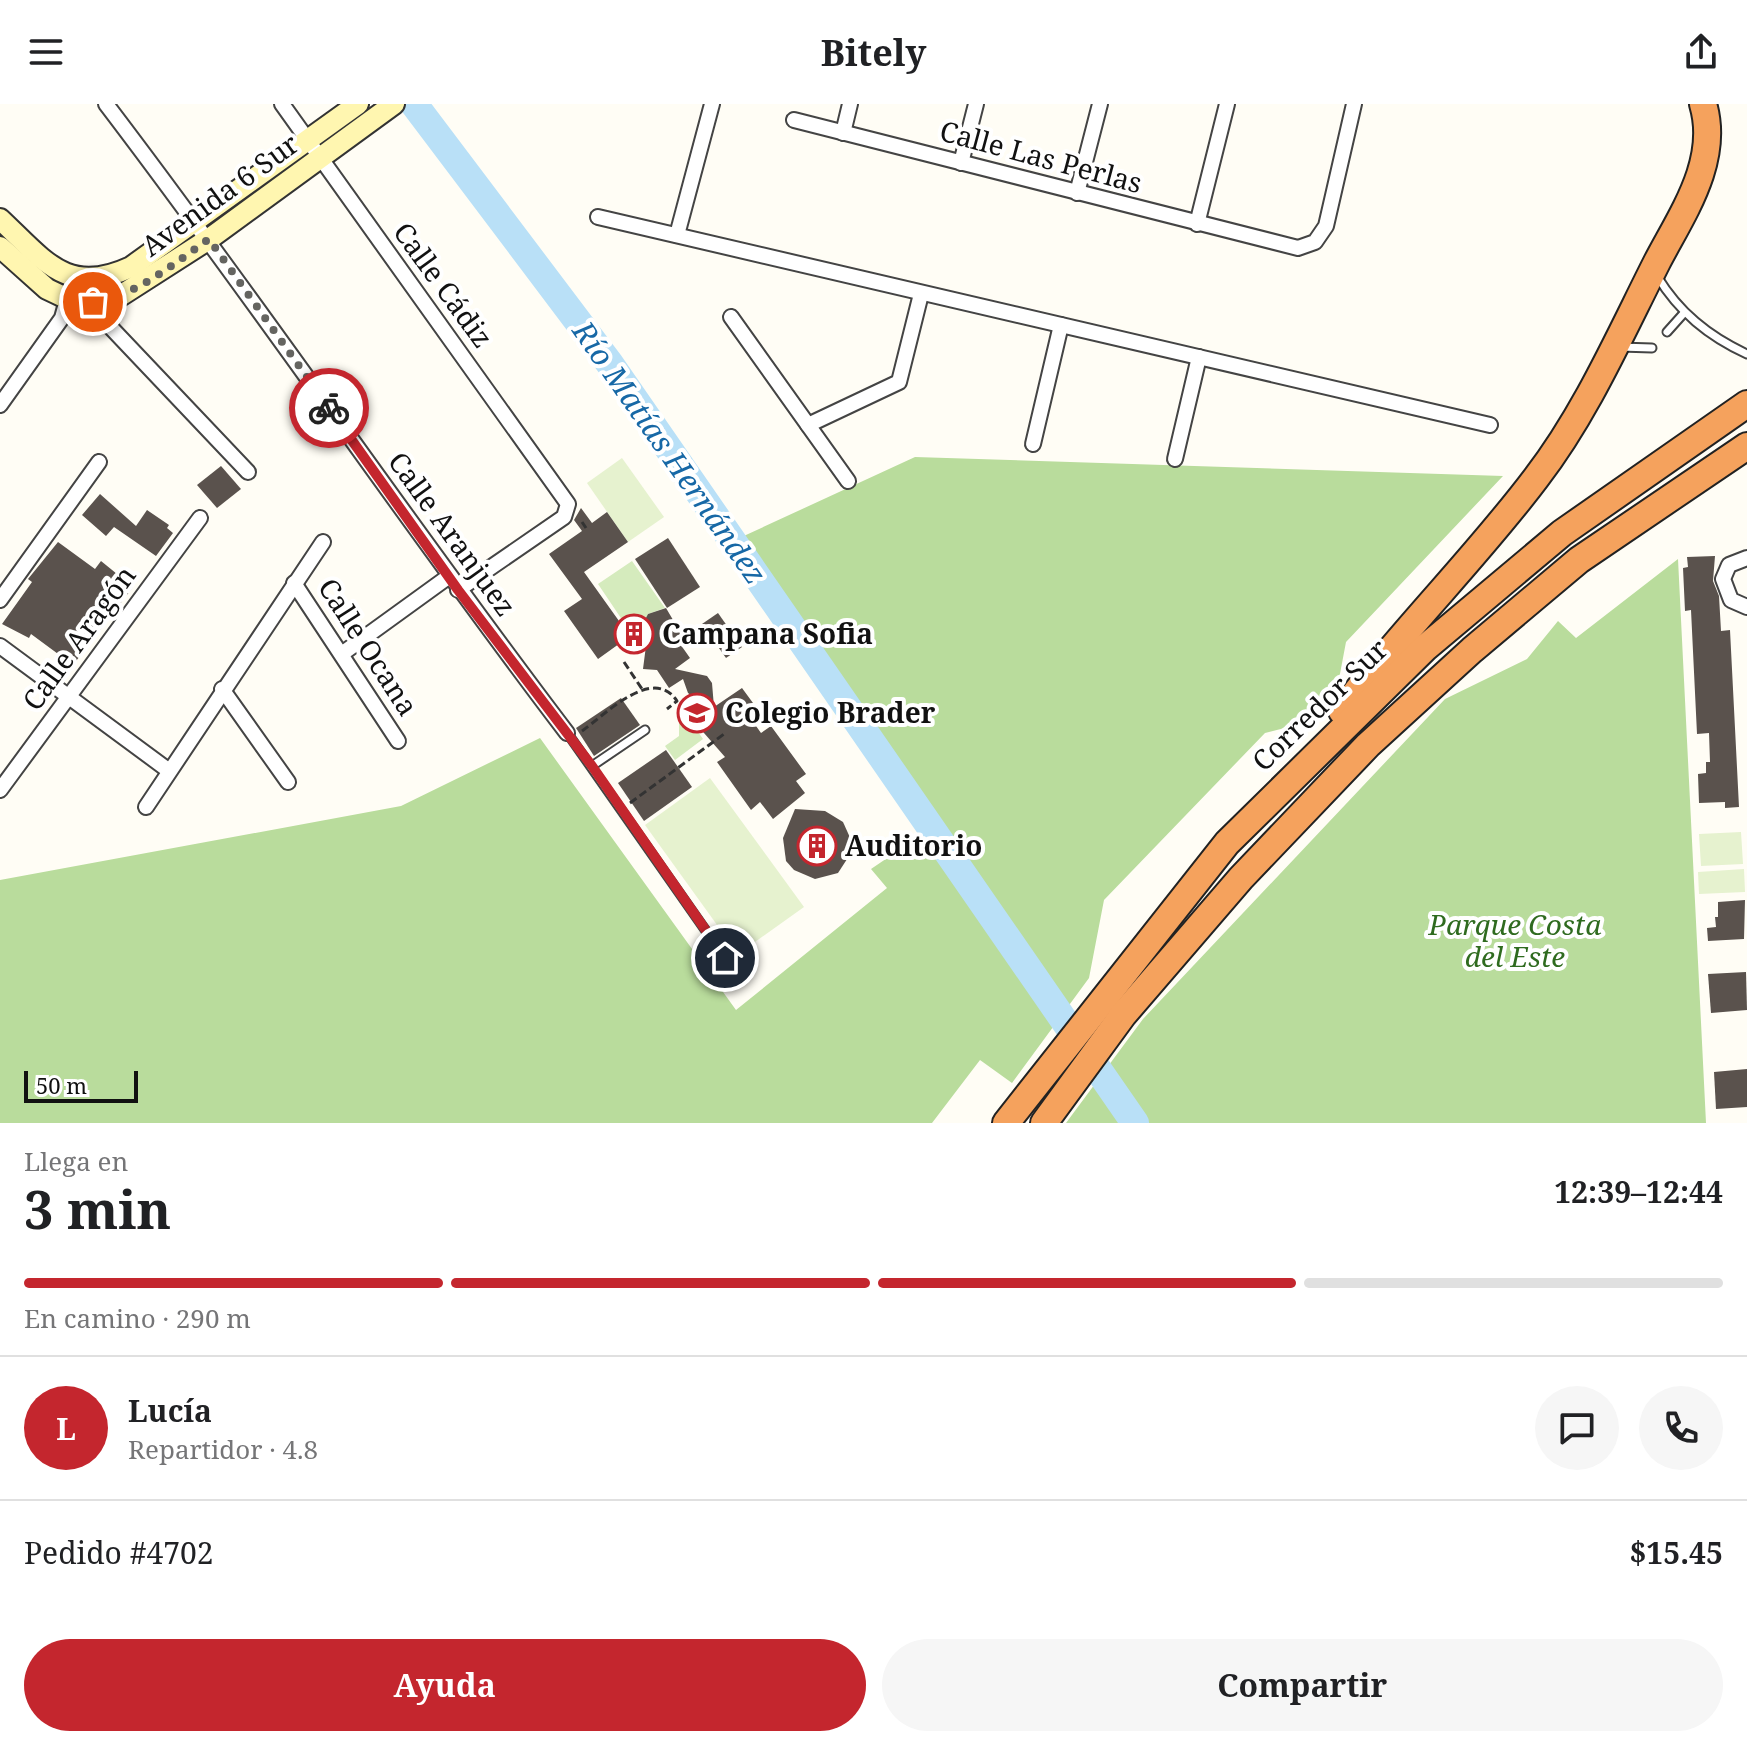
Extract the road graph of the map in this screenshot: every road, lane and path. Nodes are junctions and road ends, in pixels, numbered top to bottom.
1 (106, 104) edge
2 (282, 104) edge
3 (358, 104) edge
4 (394, 104) edge
5 (712, 104) edge
6 (850, 104) edge
7 (976, 104) edge
8 (1100, 104) edge
9 (1227, 104) edge
10 (1354, 104) edge
11 (1703, 104) edge
12 (794, 120) dead end
13 (339, 131) junction
14 (843, 133) junction
15 (308, 141) junction
16 (320, 158) junction
17 (961, 163) junction
18 (1077, 193) junction
19 (598, 217) dead end
20 (0, 219) edge
21 (195, 221) junction
22 (1197, 224) junction
23 (677, 235) junction
24 (209, 239) junction
25 (0, 247) edge
26 (1653, 270) junction
27 (94, 280) junction
28 (71, 289) junction
29 (921, 294) junction
30 (93, 302) junction
31 (1684, 313) junction
32 (731, 317) dead end
33 (1061, 325) junction
34 (1667, 332) dead end
35 (1614, 347) junction
36 (1652, 348) dead end
37 (1747, 354) edge
38 (1199, 357) junction
39 (1747, 404) edge
40 (0, 405) edge
41 (808, 425) junction
42 (1490, 425) dead end
43 (1033, 444) dead end
44 (1747, 446) edge
45 (1175, 459) dead end
46 (99, 462) dead end
47 (248, 472) dead end
48 (848, 481) dead end
49 (200, 518) dead end
50 (582, 522) dead end
51 (586, 528) dead end
52 (323, 542) dead end
53 (1747, 558) edge
54 (448, 577) junction
55 (294, 583) junction
56 (458, 590) junction
57 (0, 600) edge
58 (1747, 607) edge
59 (0, 646) edge
60 (343, 653) junction
61 (624, 662) dead end
62 (222, 689) junction
63 (642, 689) junction
64 (66, 699) junction
65 (667, 709) dead end
66 (645, 730) dead end
67 (573, 733) junction
68 (724, 734) dead end
69 (398, 741) dead end
70 (592, 766) junction
71 (168, 770) junction
72 (1295, 774) junction
73 (288, 782) dead end
74 (0, 790) edge
75 (631, 802) dead end
76 (146, 807) dead end
77 (725, 958) dead end
78 (1049, 1117) edge
79 (1006, 1123) edge

1 - 21 street, Calle Aranjuez
2 - 15 street, Calle Cádiz
3 - 13 main road
4 - 13 main road
5 - 23 street
6 - 14 street
7 - 17 street
8 - 18 street
9 - 22 street
10 - 22 street, Calle Las Perlas
11 - 26 highway
12 - 14 street, Calle Las Perlas
13 - 15 main road, Avenida 6 Sur
13 - 16 main road, Avenida 6 Sur
14 - 17 street, Calle Las Perlas
15 - 16 street, Calle Cádiz
15 - 21 main road, Avenida 6 Sur
16 - 24 main road, Avenida 6 Sur
16 - 56 street, Calle Cádiz
17 - 18 street, Calle Las Perlas
18 - 22 street, Calle Las Perlas
19 - 23 street
20 - 28 main road, Avenida 6 Sur
21 - 24 street, Calle Aranjuez
21 - 27 main road, Avenida 6 Sur
23 - 29 street
24 - 30 main road, Avenida 6 Sur
24 - 54 street, Calle Aranjuez
25 - 28 main road, Avenida 6 Sur
26 - 31 lane
26 - 35 highway
27 - 28 main road, Avenida 6 Sur
27 - 30 street
28 - 30 main road, Avenida 6 Sur
28 - 40 street
29 - 33 street
29 - 41 street
30 - 47 street
31 - 34 lane
31 - 37 lane
32 - 41 street
33 - 38 street
33 - 43 street
35 - 36 lane
35 - 72 highway
38 - 42 street
38 - 45 street
39 - 72 highway, Corredor Sur
41 - 48 street
44 - 78 highway
46 - 57 street
49 - 64 street, Calle Aragón
50 - 51 path
52 - 55 street
53 - 58 street
54 - 56 street, Calle Aranjuez
54 - 60 street
55 - 60 street, Calle Ocana
55 - 62 street
56 - 67 street, Calle Aranjuez
59 - 64 street
60 - 69 street, Calle Ocana
61 - 63 path
62 - 71 street
62 - 73 street
63 - 65 path
63 - 67 path
64 - 71 street
64 - 74 street, Calle Aragón
66 - 70 lane
67 - 70 lane, Calle Aranjuez
68 - 75 path
70 - 77 lane, Calle Aranjuez
71 - 76 street
72 - 79 highway, Corredor Sur

